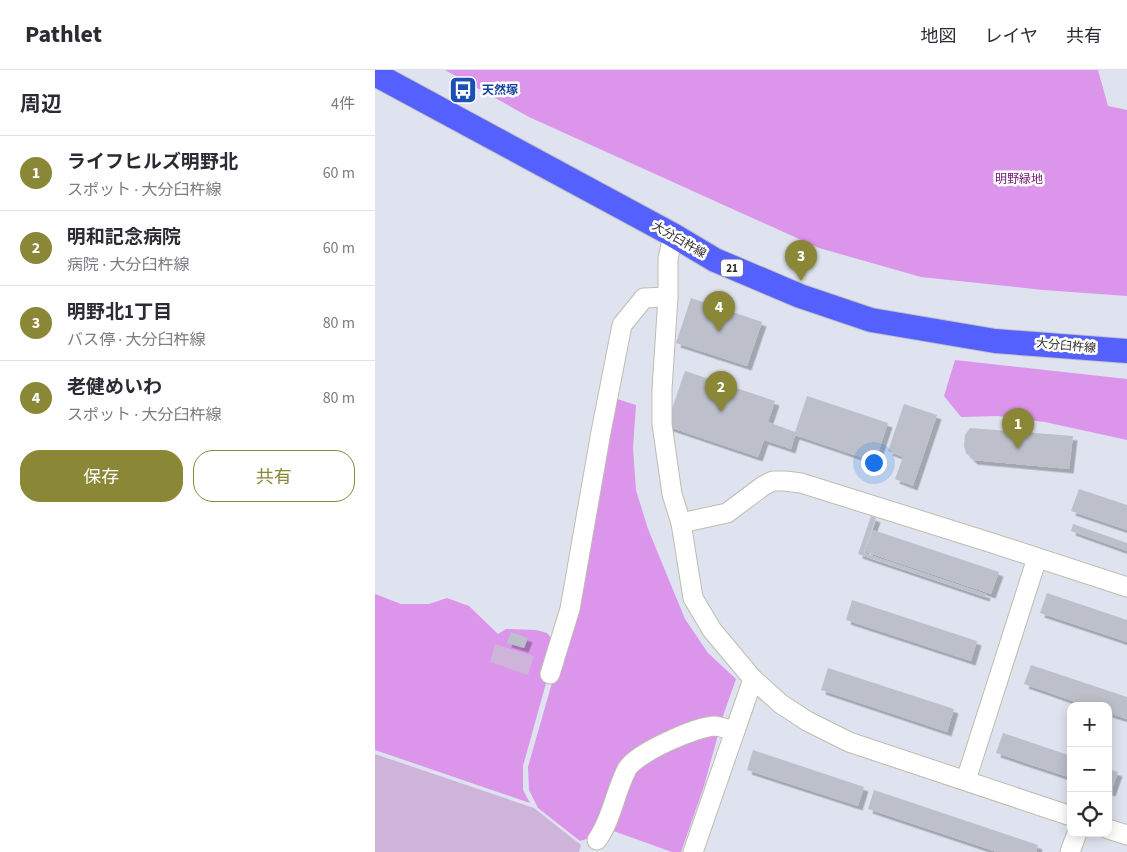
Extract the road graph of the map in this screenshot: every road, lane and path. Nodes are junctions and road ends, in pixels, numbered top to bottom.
1 (375, 74) edge
2 (673, 235) junction
3 (668, 298) junction
4 (1127, 351) edge
5 (681, 523) junction
6 (1037, 558) junction
7 (1127, 587) edge
8 (550, 674) dead end
9 (753, 679) junction
10 (735, 731) junction
11 (967, 780) junction
12 (1067, 815) edge
13 (1112, 830) edge
14 (1127, 835) edge
15 (1076, 837) edge
16 (597, 840) dead end
17 (693, 852) edge
18 (1071, 852) edge

1 - 2 main road, 大分臼杵線 / 21
2 - 3 street
2 - 4 main road, 大分臼杵線 / 21
3 - 5 street
3 - 8 street
5 - 6 street
5 - 9 street
6 - 7 street
6 - 11 street
9 - 10 street
9 - 11 street
10 - 16 street
10 - 17 street
11 - 12 street
13 - 14 street
15 - 18 street

